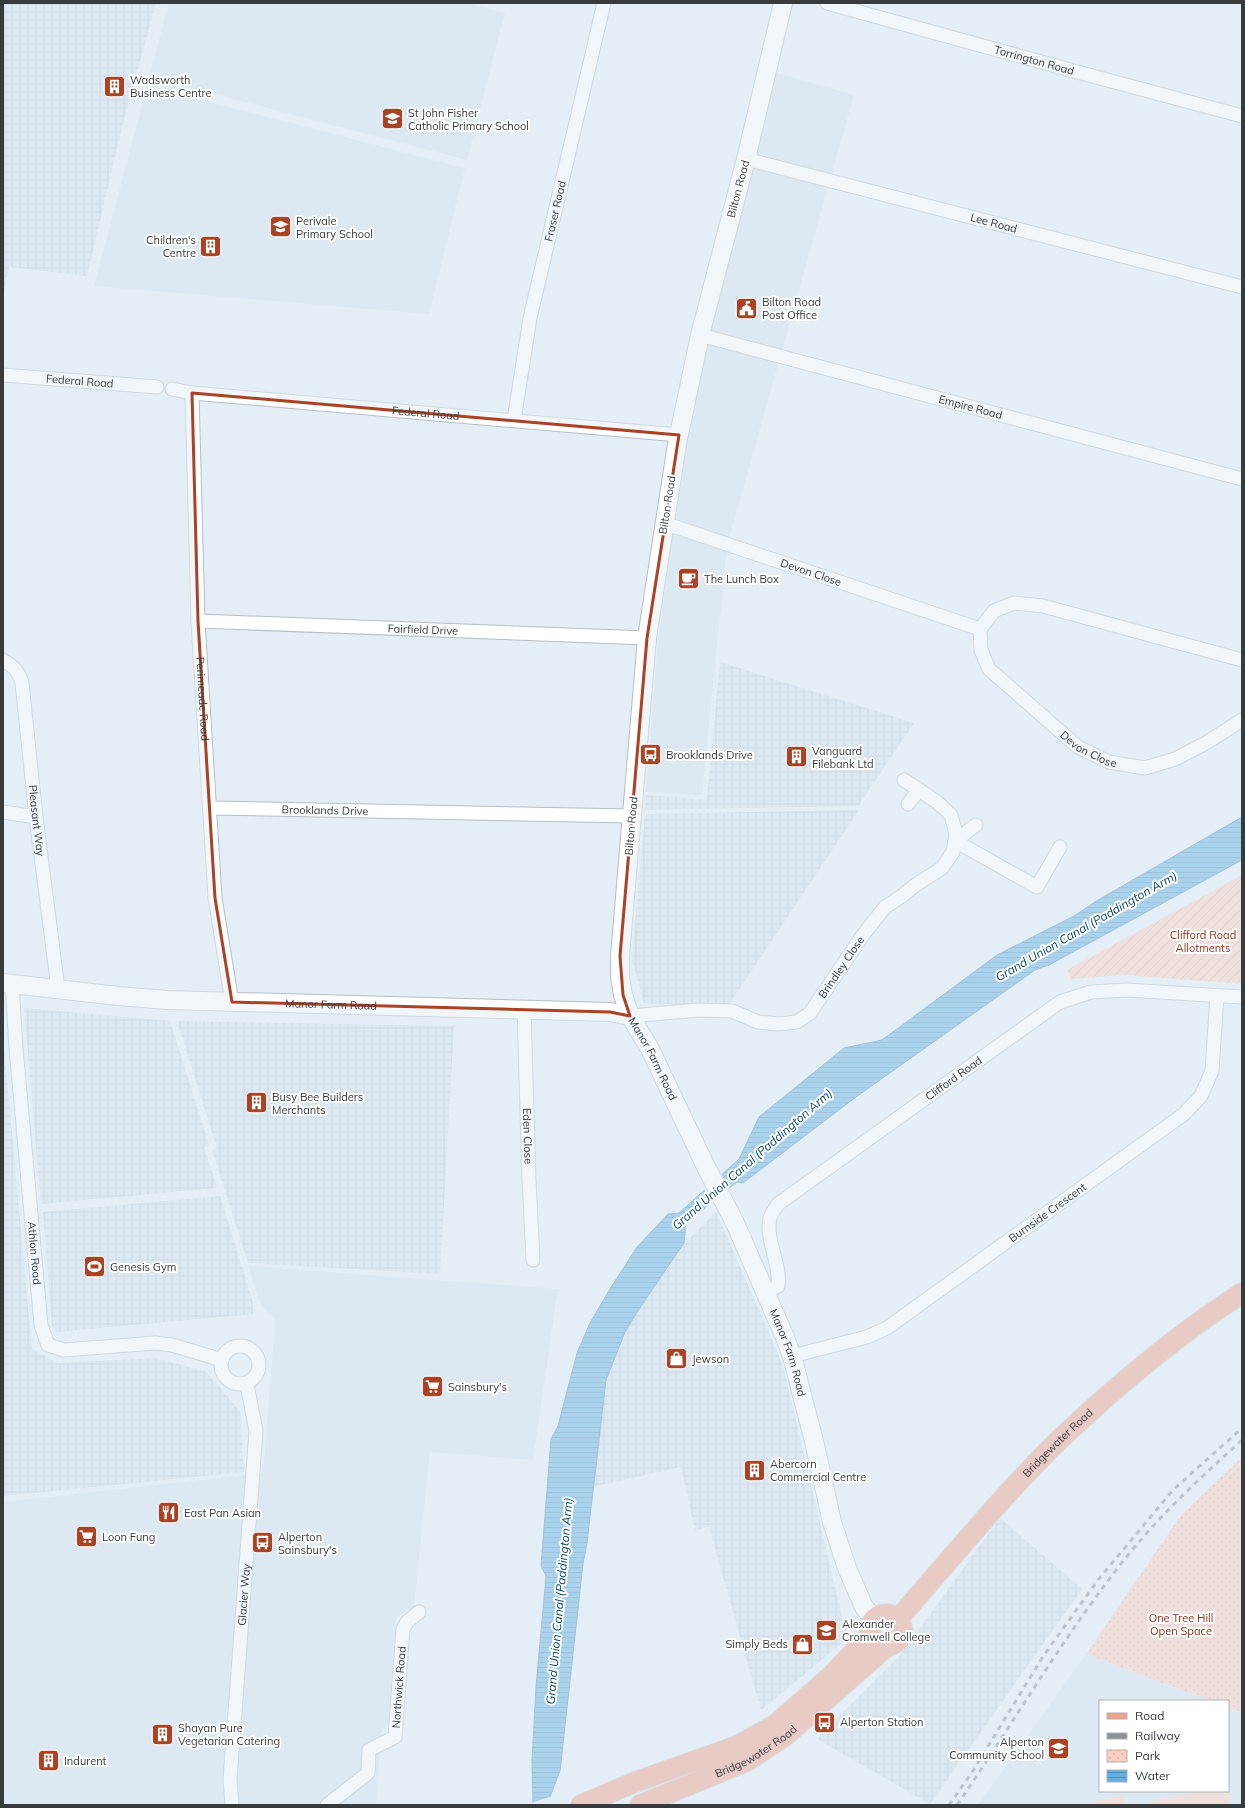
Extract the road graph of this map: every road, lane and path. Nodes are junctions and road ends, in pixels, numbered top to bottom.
1 (604, 3) edge
2 (783, 3) edge
3 (827, 3) edge
4 (1242, 116) edge
5 (746, 159) junction
6 (1242, 287) edge
7 (700, 335) junction
8 (3, 375) edge
9 (157, 388) dead end
10 (172, 389) dead end
11 (192, 393) junction
12 (514, 420) junction
13 (679, 435) junction
14 (1242, 480) edge
15 (664, 523) junction
16 (198, 621) junction
17 (980, 629) junction
18 (647, 638) junction
19 (3, 660) edge
20 (1242, 660) edge
21 (1242, 720) edge
22 (904, 780) dead end
23 (919, 790) junction
24 (908, 804) dead end
25 (210, 808) junction
26 (3, 812) edge
27 (36, 816) junction
28 (632, 816) junction
29 (976, 826) dead end
30 (955, 841) junction
31 (1060, 847) dead end
32 (7, 983) edge
33 (58, 989) junction
34 (1217, 996) junction
35 (1242, 997) edge
36 (232, 1002) junction
37 (524, 1011) junction
38 (630, 1016) junction
39 (533, 1260) dead end
40 (1242, 1292) edge
41 (766, 1293) junction
42 (792, 1356) junction
43 (222, 1360) junction
44 (247, 1384) junction
45 (419, 1612) dead end
46 (898, 1619) junction
47 (872, 1627) junction
48 (886, 1647) junction
49 (635, 1782) junction
50 (585, 1804) edge
51 (646, 1804) edge
52 (232, 1805) edge
53 (327, 1805) edge

1 - 12 street, Fraser Road
2 - 5 street, Bilton Road
3 - 4 street, Torrington Road
5 - 6 street, Lee Road
5 - 7 street, Bilton Road
7 - 13 street, Bilton Road
7 - 14 street, Empire Road
8 - 9 street, Federal Road
10 - 11 street, Federal Road
11 - 12 street, Federal Road
11 - 16 street, Perimeade Road
12 - 13 street, Federal Road
13 - 15 street, Bilton Road
15 - 17 street, Devon Close
15 - 18 street, Bilton Road
16 - 18 street, Fairfield Drive
16 - 25 street, Perimeade Road
17 - 20 street
17 - 21 street, Devon Close
18 - 28 street, Bilton Road
19 - 27 street, Pleasant Way
22 - 23 street, Brindley Close
23 - 24 street
23 - 30 street, Brindley Close
25 - 28 street, Brooklands Drive
25 - 36 street, Perimeade Road
26 - 27 street
27 - 33 street, Pleasant Way
28 - 38 street, Bilton Road
29 - 30 street
30 - 31 street
30 - 38 street, Brindley Close
32 - 33 street, Manor Farm Road
32 - 43 street, Athlon Road
33 - 36 street, Manor Farm Road
34 - 35 street, Clifford Road
34 - 41 street, Clifford Road
34 - 42 street, Burnside Crescent
36 - 37 street, Manor Farm Road
37 - 38 street, Manor Farm Road
37 - 39 street, Eden Close
38 - 41 street, Manor Farm Road
40 - 46 main road, Bridgewater Road
41 - 42 street, Manor Farm Road
42 - 47 street, Manor Farm Road
43 - 44 street
43 - 44 street
44 - 52 street, Glacier Way
45 - 53 street, Northwick Road
46 - 47 main road
46 - 48 main road
47 - 48 main road
47 - 49 main road, Bridgewater Road
48 - 51 main road, Bridgewater Road
49 - 50 main road, Bridgewater Road
49 - 51 main road
50 - 51 main road

